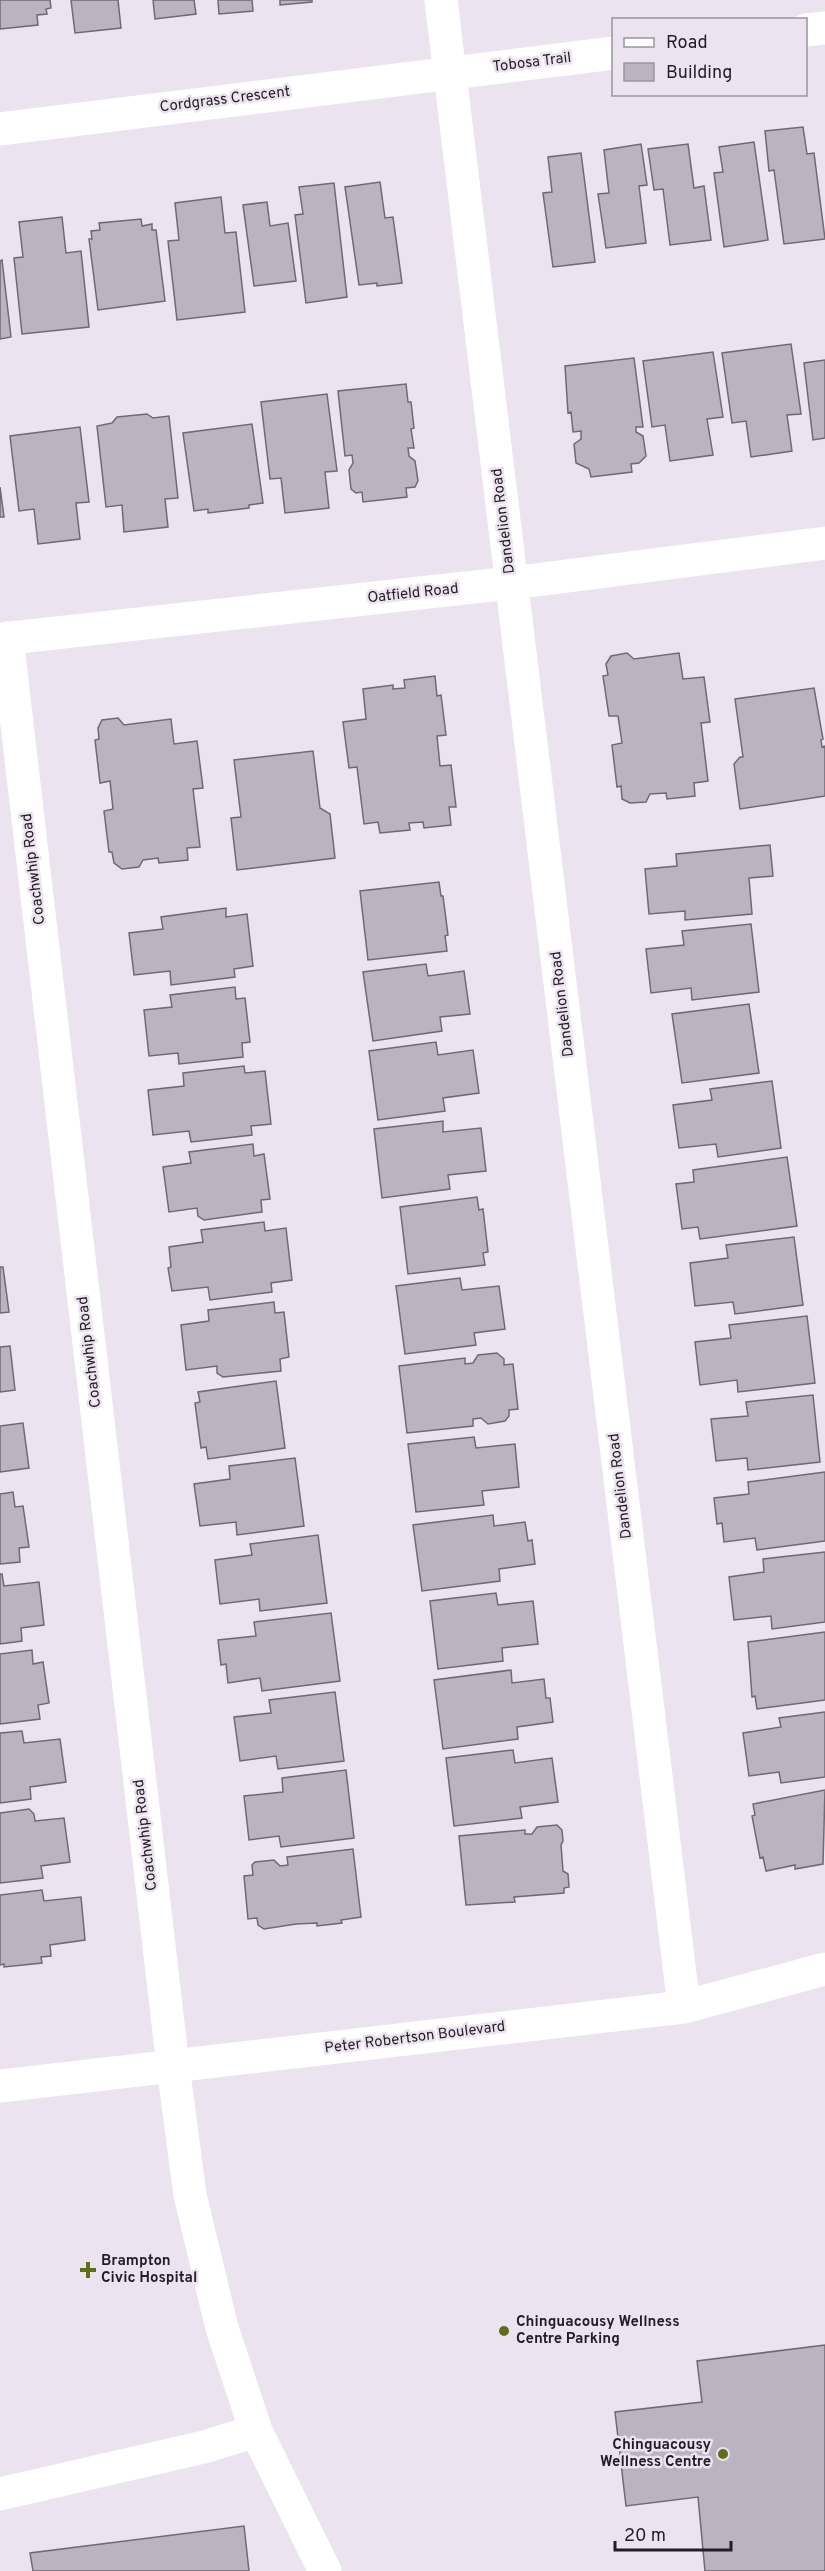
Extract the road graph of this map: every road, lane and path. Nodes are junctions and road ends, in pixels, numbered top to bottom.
1 (441, 0) edge
2 (825, 28) edge
3 (807, 30) edge
4 (612, 53) edge
5 (450, 72) junction
6 (0, 129) edge
7 (825, 543) edge
8 (512, 583) junction
9 (3, 639) edge
10 (825, 1969) edge
11 (684, 2007) junction
12 (173, 2066) junction
13 (0, 2086) edge
14 (256, 2431) junction
15 (0, 2494) edge
16 (325, 2571) edge

1 - 5 street, Dandelion Road
2 - 3 street
4 - 5 street, Tobosa Trail
5 - 6 street, Cordgrass Crescent
5 - 8 street, Dandelion Road
7 - 8 street, Oatfield Road
8 - 9 street, Oatfield Road
8 - 11 street, Dandelion Road
9 - 12 street, Coachwhip Road
10 - 11 street, Peter Robertson Boulevard
11 - 12 street, Peter Robertson Boulevard
12 - 13 street, Peter Robertson Boulevard
12 - 14 street, Coachwhip Road
14 - 15 street
14 - 16 street, Coachwhip Road

